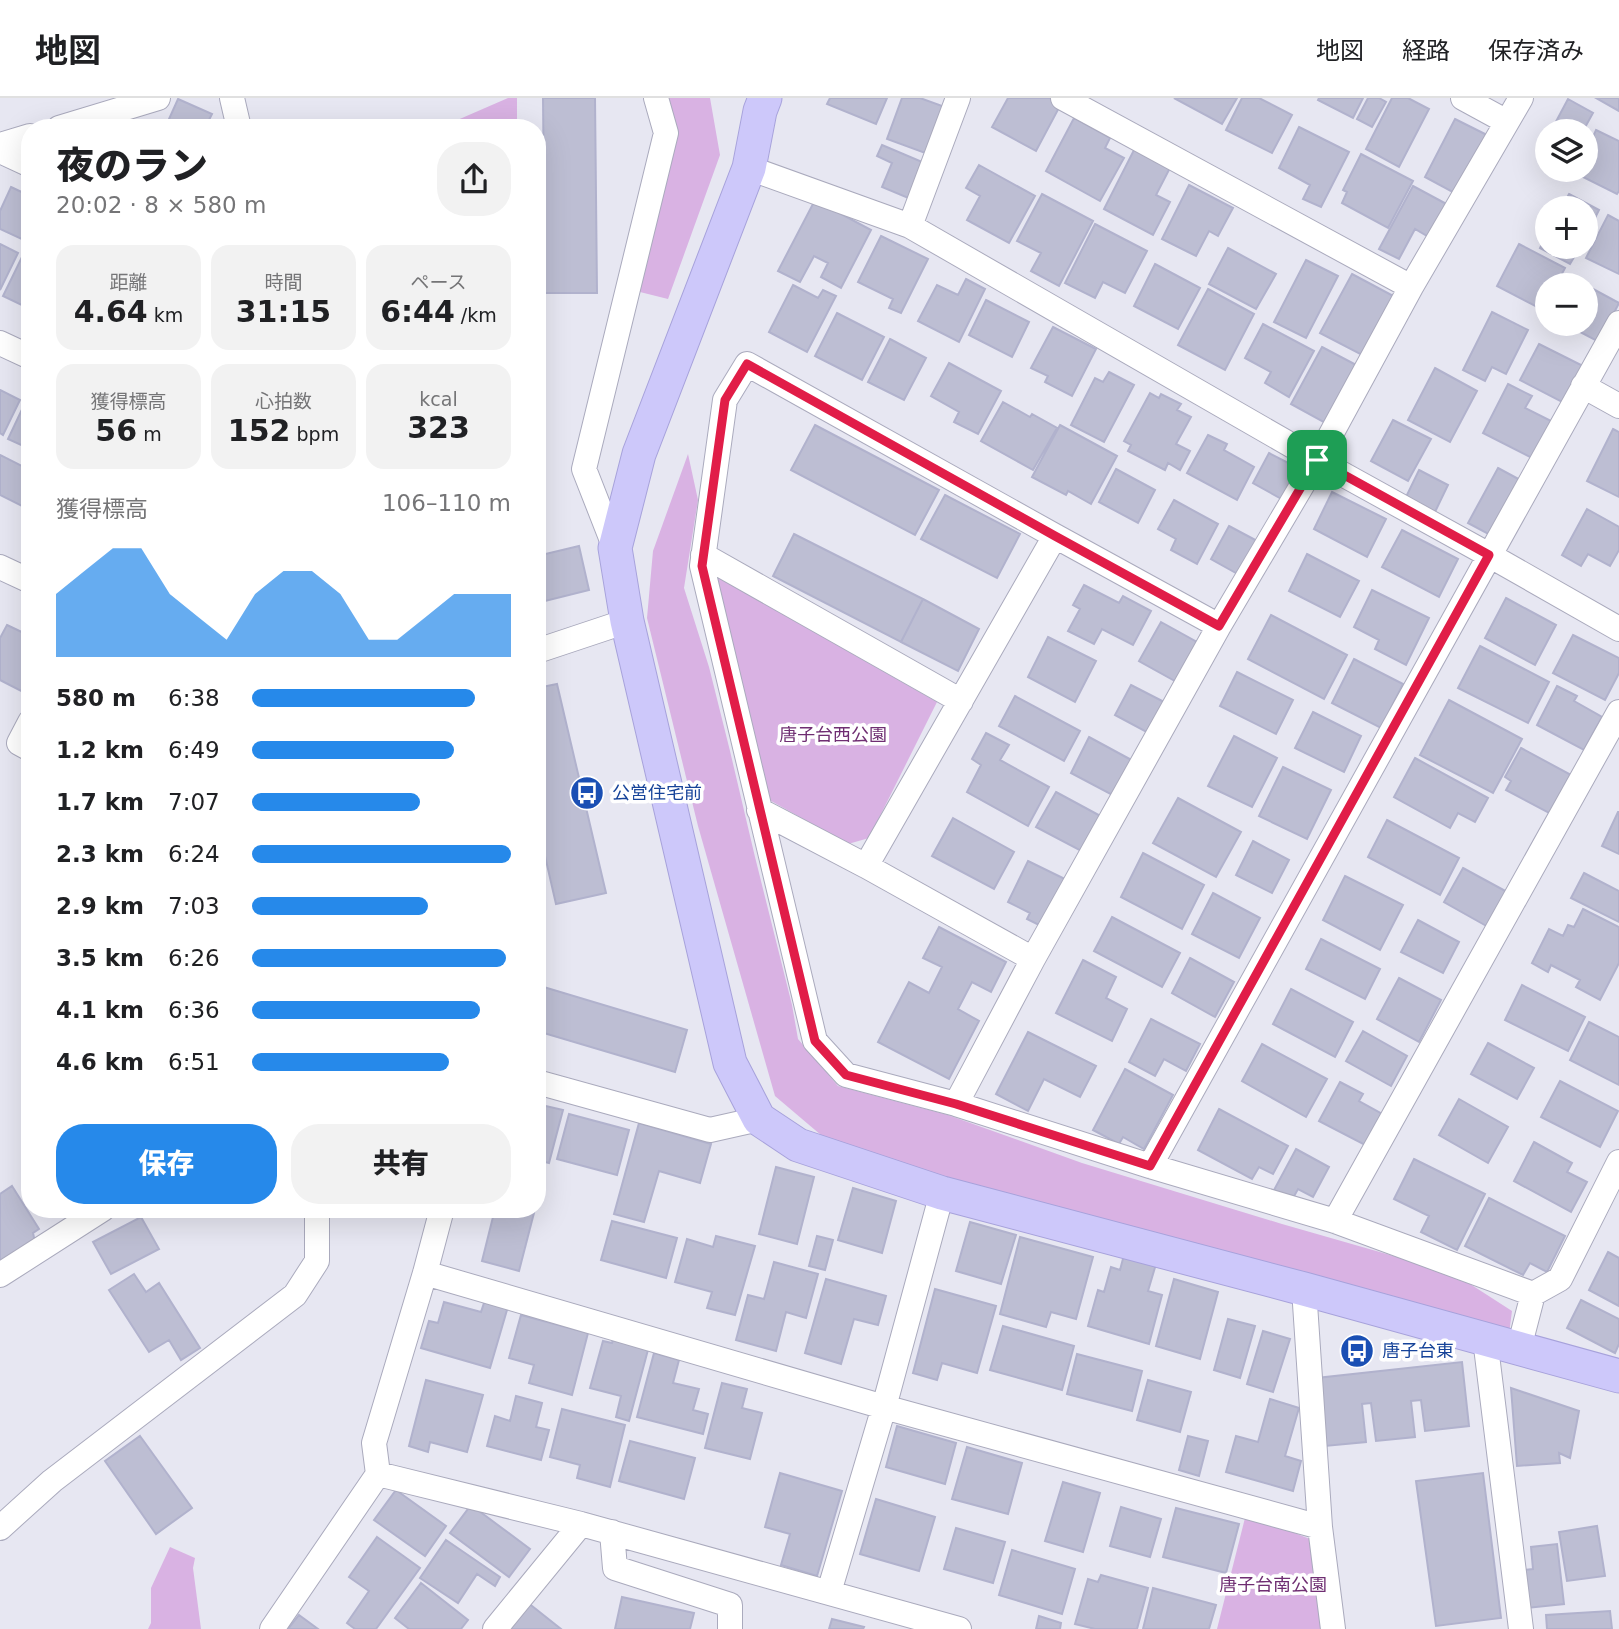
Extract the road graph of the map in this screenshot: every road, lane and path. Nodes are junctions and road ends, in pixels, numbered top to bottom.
1 (158, 98) edge
2 (232, 98) edge
3 (656, 98) edge
4 (958, 98) edge
5 (1063, 98) edge
6 (1463, 98) edge
7 (1521, 98) edge
8 (758, 102) edge
9 (89, 119) edge
10 (237, 119) edge
11 (1507, 122) junction
12 (21, 139) edge
13 (0, 145) edge
14 (0, 151) edge
15 (21, 161) edge
16 (749, 168) junction
17 (910, 226) junction
18 (1411, 287) junction
19 (1619, 323) edge
20 (0, 343) edge
21 (21, 353) edge
22 (1583, 386) junction
23 (1619, 406) edge
24 (1317, 460) junction
25 (1055, 536) junction
26 (615, 548) junction
27 (703, 555) junction
28 (1489, 555) junction
29 (0, 567) edge
30 (21, 577) edge
31 (627, 621) junction
32 (1219, 626) junction
33 (1619, 629) edge
34 (546, 648) edge
35 (961, 701) junction
36 (1619, 712) edge
37 (759, 810) junction
38 (866, 866) junction
39 (1033, 959) junction
40 (546, 1084) edge
41 (956, 1104) junction
42 (760, 1119) junction
43 (1619, 1162) edge
44 (1150, 1166) junction
45 (942, 1193) junction
46 (89, 1218) edge
47 (317, 1218) edge
48 (440, 1218) edge
49 (1335, 1222) junction
50 (425, 1273) junction
51 (0, 1275) edge
52 (1304, 1289) junction
53 (1533, 1294) junction
54 (1485, 1339) junction
55 (1519, 1348) junction
56 (1619, 1376) edge
57 (884, 1407) junction
58 (378, 1474) junction
59 (581, 1524) junction
60 (1320, 1527) junction
61 (0, 1528) edge
62 (612, 1532) junction
63 (829, 1592) junction
64 (272, 1629) edge
65 (495, 1629) edge
66 (730, 1629) edge
67 (959, 1629) edge
68 (1333, 1629) edge
69 (1521, 1629) edge

1 - 9 street
2 - 10 street
3 - 26 street
4 - 17 street
5 - 18 street
6 - 11 street
7 - 11 street
8 - 16 street
11 - 18 street
12 - 13 street
14 - 15 street
16 - 17 street
16 - 26 street
17 - 24 street
18 - 24 street
19 - 22 street
20 - 21 street
22 - 23 street
22 - 28 street
24 - 28 street
24 - 32 street
25 - 27 street
25 - 32 street
25 - 35 street
26 - 31 street
27 - 35 street
27 - 37 street
28 - 33 street
28 - 44 street
29 - 30 street
31 - 34 street
31 - 42 street
32 - 39 street
35 - 38 street
36 - 49 street
37 - 38 street
37 - 41 street
38 - 39 street
39 - 41 street
40 - 42 street
41 - 44 street
42 - 45 street
43 - 53 street
44 - 49 street
45 - 52 street
45 - 57 street
46 - 51 street
47 - 61 street
48 - 50 street
49 - 53 street
50 - 57 street
50 - 58 street
52 - 54 street
52 - 60 street
53 - 55 street
54 - 55 street
54 - 69 street
55 - 56 street
57 - 60 street
57 - 63 street
58 - 59 street
58 - 64 street
59 - 62 street
59 - 65 street
60 - 68 street
62 - 63 street
62 - 66 street
63 - 67 street

